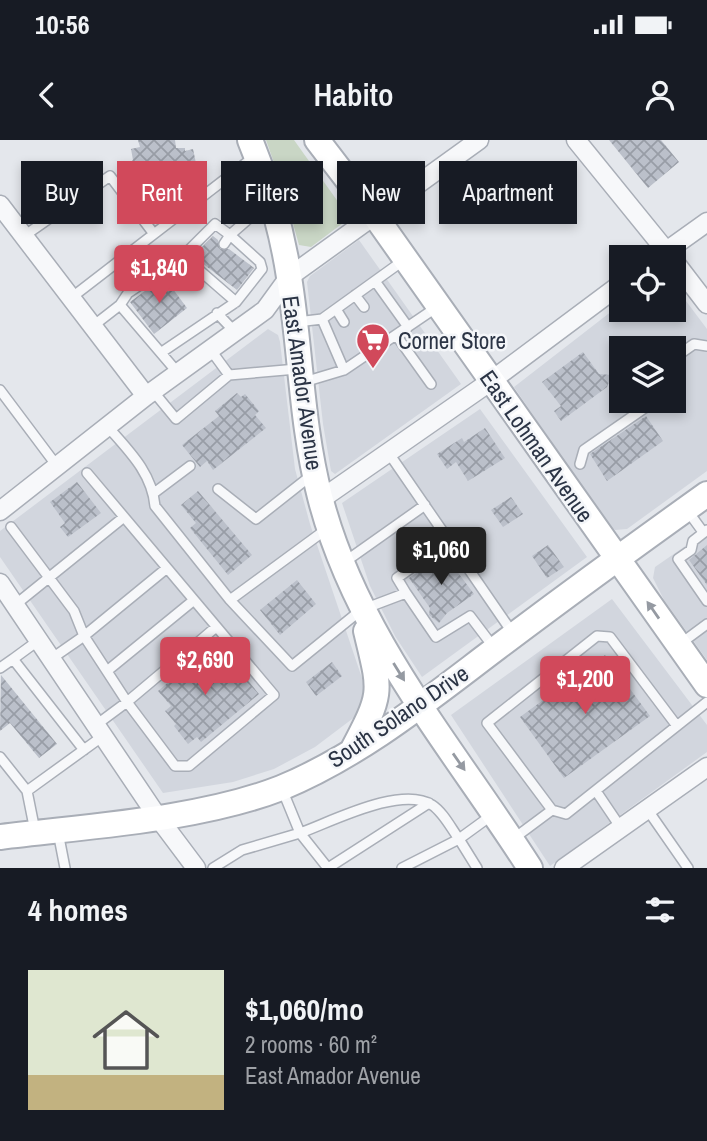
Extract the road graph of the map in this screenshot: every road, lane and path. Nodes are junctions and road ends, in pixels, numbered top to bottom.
1 (317, 140) edge
2 (479, 140) edge
3 (576, 140) edge
4 (253, 148) edge
5 (337, 166) edge
6 (425, 177) edge
7 (0, 205) edge
8 (707, 222) edge
9 (243, 224) edge
10 (277, 224) edge
11 (358, 224) edge
12 (381, 224) edge
13 (154, 234) junction
14 (230, 235) junction
15 (24, 236) junction
16 (224, 244) dead end
17 (658, 245) edge
18 (681, 245) edge
19 (183, 256) junction
20 (405, 259) junction
21 (289, 276) junction
22 (686, 279) edge
23 (374, 281) junction
24 (609, 293) edge
25 (355, 295) junction
26 (71, 298) junction
27 (236, 302) junction
28 (707, 304) edge
29 (120, 305) junction
30 (438, 306) junction
31 (364, 307) dead end
32 (336, 309) junction
33 (217, 313) junction
34 (322, 318) junction
35 (344, 322) dead end
36 (294, 323) junction
37 (93, 326) junction
38 (408, 327) junction
39 (235, 332) junction
40 (389, 336) junction
41 (707, 346) edge
42 (210, 349) junction
43 (686, 350) edge
44 (162, 352) junction
45 (344, 370) junction
46 (178, 373) junction
47 (229, 374) junction
48 (299, 376) junction
49 (491, 381) junction
50 (431, 384) dead end
51 (0, 390) edge
52 (149, 393) junction
53 (637, 413) edge
54 (108, 427) junction
55 (388, 452) junction
56 (580, 464) dead end
57 (57, 466) junction
58 (190, 466) dead end
59 (87, 473) dead end
60 (314, 474) junction
61 (218, 489) dead end
62 (154, 493) junction
63 (707, 494) edge
64 (320, 500) junction
65 (425, 505) junction
66 (687, 509) junction
67 (0, 511) edge
68 (124, 517) junction
69 (11, 527) dead end
70 (329, 527) junction
71 (705, 531) edge
72 (448, 542) junction
73 (618, 560) junction
74 (342, 564) junction
75 (167, 568) junction
76 (49, 578) junction
77 (0, 583) edge
78 (406, 593) junction
79 (194, 600) junction
80 (230, 600) junction
81 (707, 601) edge
82 (15, 605) junction
83 (361, 610) junction
84 (707, 624) edge
85 (216, 627) junction
86 (84, 636) junction
87 (38, 640) junction
88 (504, 642) junction
89 (678, 645) junction
90 (188, 651) dead end
91 (13, 659) junction
92 (51, 659) junction
93 (177, 660) dead end
94 (0, 668) edge
95 (107, 671) junction
96 (707, 685) edge
97 (127, 702) junction
98 (707, 702) edge
99 (420, 706) junction
100 (677, 726) junction
101 (100, 731) junction
102 (84, 750) junction
103 (351, 753) junction
104 (0, 757) edge
105 (707, 767) edge
106 (281, 788) junction
107 (27, 791) junction
108 (596, 792) junction
109 (429, 803) junction
110 (647, 809) junction
111 (552, 810) junction
112 (495, 814) junction
113 (157, 816) junction
114 (621, 828) junction
115 (47, 831) junction
116 (300, 833) junction
117 (0, 837) edge
118 (459, 839) junction
119 (512, 840) junction
120 (65, 868) edge
121 (196, 868) edge
122 (213, 868) edge
123 (328, 868) edge
124 (402, 868) edge
125 (477, 868) edge
126 (530, 868) edge
127 (564, 868) edge
128 (688, 868) edge

1 - 5 main road, East Lohman Avenue
2 - 6 street
3 - 17 street
4 - 13 lane
7 - 15 street
8 - 18 street
9 - 14 lane
10 - 21 main road, East Amador Avenue
11 - 21 street
12 - 20 main road, East Lohman Avenue
13 - 15 lane
13 - 26 lane
14 - 16 lane
14 - 19 lane
14 - 27 lane
15 - 26 street
19 - 27 lane
19 - 29 lane
20 - 23 lane
20 - 30 main road, East Lohman Avenue
21 - 36 main road, East Amador Avenue
21 - 39 street
22 - 28 street
23 - 25 lane
23 - 38 lane
24 - 49 street
25 - 31 lane
25 - 32 lane
26 - 37 street
27 - 33 lane
29 - 37 lane
29 - 44 lane
30 - 38 lane
30 - 49 main road, East Lohman Avenue
32 - 34 lane
32 - 35 lane
33 - 39 lane
33 - 44 lane
34 - 36 lane
34 - 45 lane
36 - 48 main road, East Amador Avenue
37 - 52 street
38 - 40 lane
39 - 42 street
40 - 45 lane
40 - 50 lane
41 - 43 lane
42 - 46 street
42 - 47 lane
44 - 46 lane
45 - 48 lane
46 - 52 street
47 - 48 lane
47 - 52 lane
48 - 60 main road, East Amador Avenue
49 - 55 street
49 - 73 main road, East Lohman Avenue
51 - 57 lane
52 - 54 street
53 - 56 lane
54 - 57 street
54 - 62 lane
55 - 64 street
55 - 65 lane
57 - 67 street
58 - 62 lane
59 - 68 lane
60 - 61 lane
60 - 64 main road, East Amador Avenue
62 - 80 lane
63 - 66 main road, South Solano Drive
64 - 70 main road, East Amador Avenue
65 - 72 lane
65 - 74 lane
66 - 71 lane
66 - 73 main road, South Solano Drive
68 - 75 lane
68 - 76 lane
69 - 76 lane
70 - 74 main road, East Amador Avenue
70 - 80 lane
71 - 81 lane
72 - 78 lane
72 - 88 lane
73 - 88 main road, South Solano Drive
89 -> 73 main road, East Lohman Avenue
74 - 83 main road, East Amador Avenue
75 - 79 lane
75 - 86 lane
76 - 82 lane
76 - 86 lane
77 - 82 street
78 - 83 lane
78 - 88 lane
79 - 85 lane
79 - 95 lane
80 - 83 lane
82 - 87 street
83 -> 99 main road, East Amador Avenue
83 - 103 main road
84 - 89 lane
85 - 90 lane
85 - 97 lane
86 - 92 lane
86 - 95 lane
87 - 91 lane
87 - 92 street
88 - 99 main road, South Solano Drive
89 - 96 main road, East Lohman Avenue
91 - 94 lane
91 - 102 lane
92 - 101 street
93 - 97 lane
95 - 97 lane
97 - 101 lane
98 - 100 lane
99 - 103 main road, South Solano Drive
99 -> 112 main road, East Amador Avenue
100 - 108 lane
100 - 111 lane
101 - 102 lane
101 - 113 street
102 - 107 lane
103 - 106 main road, South Solano Drive
104 - 107 lane
105 - 110 street
106 - 113 main road, South Solano Drive
106 - 116 lane
107 - 115 lane
108 - 111 lane
108 - 114 lane
109 - 116 lane
109 - 118 lane
109 - 123 lane
110 - 114 street
110 - 128 lane
111 - 119 lane
112 - 118 lane
112 - 119 main road, East Amador Avenue
113 - 115 main road, South Solano Drive
113 - 121 street
114 - 127 street
115 - 117 main road, South Solano Drive
115 - 120 lane
116 - 122 lane
116 - 123 lane
118 - 124 lane
118 - 125 lane
119 - 126 main road, East Amador Avenue

